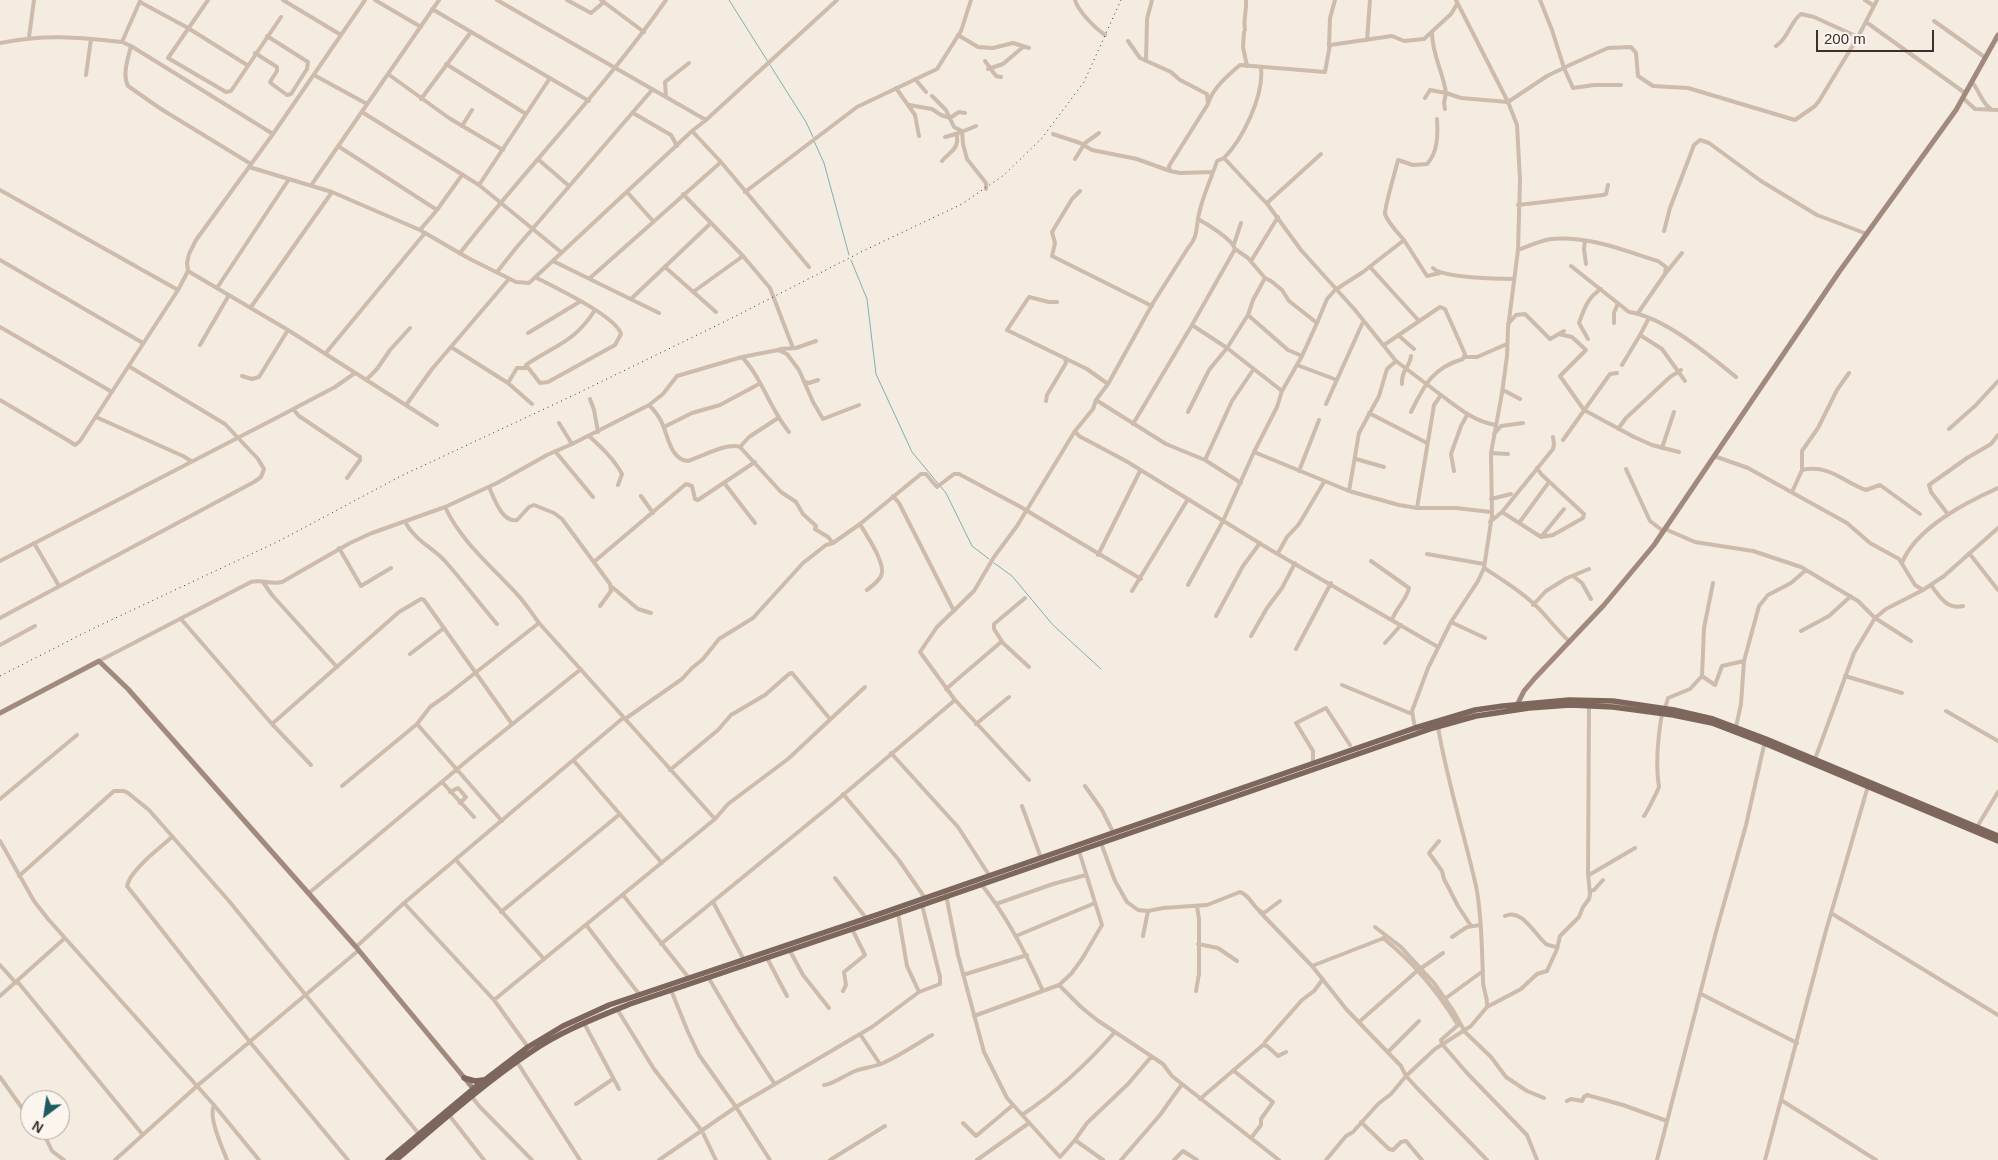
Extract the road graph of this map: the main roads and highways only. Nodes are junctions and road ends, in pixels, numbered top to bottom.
1 (1516, 707) junction
2 (1664, 711) junction
3 (1765, 741) junction
4 (1869, 784) junction
5 (1998, 836) edge
6 (1998, 841) edge
7 (946, 893) junction
8 (464, 1078) road end
9 (485, 1079) junction
10 (474, 1093) junction
11 (388, 1160) edge
12 (396, 1160) edge

1 - 2 main road
1 - 2 main road
1 - 7 main road
1 - 7 main road
2 - 3 main road
2 - 3 main road
3 - 4 main road
3 - 4 main road
4 - 5 main road
4 - 6 main road
7 - 9 main road
7 - 10 main road
8 - 9 main road
9 - 10 main road
10 - 11 main road
10 - 12 main road

